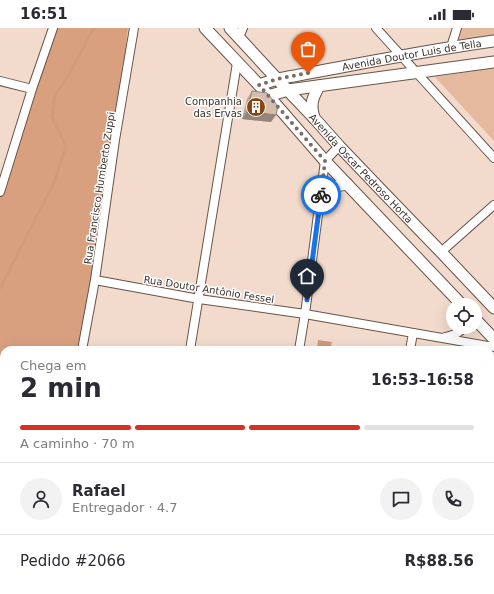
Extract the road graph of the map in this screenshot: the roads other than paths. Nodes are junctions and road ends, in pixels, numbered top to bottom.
1 (53, 28) edge
2 (134, 28) edge
3 (205, 28) edge
4 (230, 28) edge
5 (376, 28) edge
6 (456, 28) edge
7 (241, 33) edge
8 (494, 41) edge
9 (451, 47) junction
10 (401, 56) junction
11 (494, 62) edge
12 (237, 63) junction
13 (416, 72) junction
14 (277, 79) junction
15 (0, 81) edge
16 (259, 85) junction
17 (319, 86) junction
18 (32, 88) junction
19 (288, 90) junction
20 (268, 96) junction
21 (314, 119) junction
22 (339, 146) junction
23 (494, 158) edge
24 (325, 161) junction
25 (347, 184) junction
26 (0, 192) edge
27 (320, 202) junction
28 (494, 205) edge
29 (442, 252) junction
30 (95, 280) junction
31 (455, 298) edge
32 (199, 299) junction
33 (494, 308) edge
34 (305, 314) junction
35 (482, 326) edge
36 (412, 333) junction
37 (456, 334) edge
38 (438, 338) junction
39 (494, 339) edge
40 (83, 346) edge
41 (191, 346) edge
42 (301, 346) edge
43 (410, 346) edge
44 (488, 346) edge

1 - 18 street
2 - 30 street, Rua Francisco Humberto Zuppi
3 - 12 main road
4 - 7 main road, Avenida Oscar Pedroso Horta
5 - 10 street
6 - 9 street
7 - 14 main road, Avenida Oscar Pedroso Horta
8 - 9 main road, Avenida Doutor Luis de Tella
9 - 10 main road, Avenida Doutor Luis de Tella
10 - 13 street
10 - 14 main road, Avenida Doutor Luis de Tella
11 - 13 main road, Avenida Doutor Luis de Tella
12 - 16 main road
12 - 32 street
13 - 17 main road, Avenida Doutor Luis de Tella
13 - 23 street
14 - 16 main road, Avenida Doutor Luis de Tella
14 - 19 main road, Avenida Oscar Pedroso Horta
15 - 18 street
16 - 20 main road
17 - 19 main road, Avenida Doutor Luis de Tella
17 - 21 main road
18 - 26 street
19 - 20 main road, Avenida Doutor Luis de Tella
19 - 21 main road, Avenida Oscar Pedroso Horta
20 - 24 main road
21 - 22 main road, Avenida Oscar Pedroso Horta
22 - 24 street
22 - 29 main road, Avenida Oscar Pedroso Horta
24 - 25 main road
24 - 27 street
25 - 27 main road
25 - 31 main road
27 - 34 street
28 - 29 street
29 - 33 main road, Avenida Oscar Pedroso Horta
30 - 32 street, Rua Doutor Antônio Fessel
30 - 40 street, Rua Francisco Humberto Zuppi
32 - 34 street, Rua Doutor Antônio Fessel
32 - 41 street
34 - 36 street, Rua Doutor Antônio Fessel
34 - 42 street
35 - 39 main road
36 - 38 street, Rua Doutor Antônio Fessel
36 - 43 street
37 - 38 street, Rua Doutor Antônio Fessel
38 - 44 street, Rua Doutor Antônio Fessel

